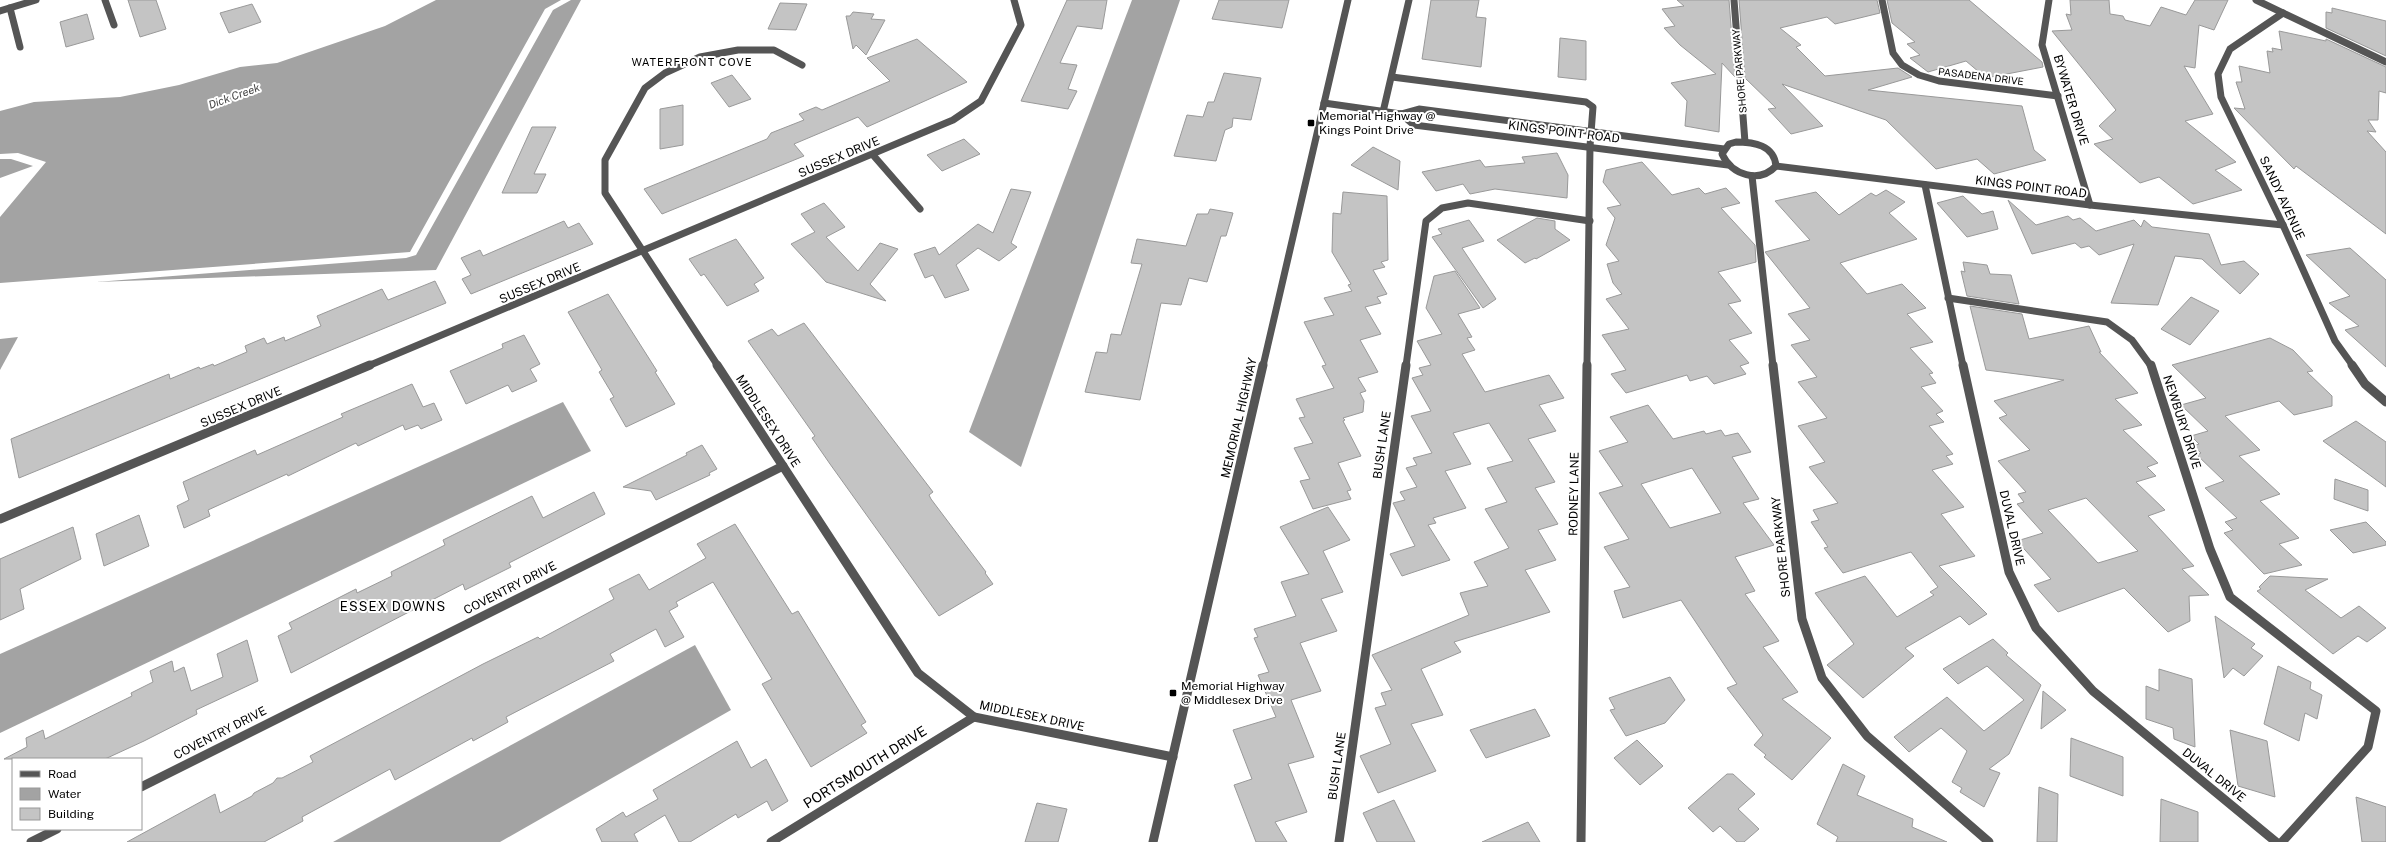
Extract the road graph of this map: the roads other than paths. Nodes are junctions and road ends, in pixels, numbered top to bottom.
1 (36, 0) edge
2 (105, 0) edge
3 (1014, 0) edge
4 (1348, 0) edge
5 (1409, 0) edge
6 (1734, 0) edge
7 (1882, 0) edge
8 (2049, 0) edge
9 (2256, 0) edge
10 (10, 8) junction
11 (0, 10) edge
12 (2283, 13) junction
13 (114, 25) dead end
14 (20, 47) dead end
15 (2386, 62) edge
16 (802, 66) dead end
17 (1392, 77) junction
18 (2058, 96) junction
19 (1324, 102) junction
20 (1383, 112) junction
21 (1401, 114) junction
22 (1591, 130) junction
23 (1745, 142) junction
24 (1590, 146) junction
25 (1724, 148) junction
26 (873, 155) junction
27 (1728, 165) junction
28 (1776, 166) junction
29 (1752, 176) junction
30 (1925, 185) junction
31 (2090, 205) junction
32 (920, 209) dead end
33 (1590, 221) junction
34 (2283, 225) junction
35 (643, 252) junction
36 (1948, 298) junction
37 (2386, 402) edge
38 (783, 466) junction
39 (0, 519) edge
40 (974, 717) junction
41 (1173, 757) junction
42 (142, 786) edge
43 (55, 830) edge
44 (31, 842) edge
45 (771, 842) edge
46 (1153, 842) edge
47 (1339, 842) edge
48 (1581, 842) edge
49 (1989, 842) edge
50 (2276, 842) edge
51 (2282, 842) edge

1 - 10 street
2 - 13 street
3 - 26 street, SUSSEX DRIVE
4 - 19 street, MEMORIAL HIGHWAY
5 - 17 street
6 - 23 street, SHORE PARKWAY
7 - 18 street, PASADENA DRIVE
8 - 18 street, BYWATER DRIVE
9 - 12 street
10 - 11 street
10 - 14 street
12 - 15 street
12 - 34 street, SANDY AVENUE
16 - 35 street, MIDDLESEX DRIVE
17 - 20 street
17 - 22 street, RODNEY LANE
18 - 31 street, BYWATER DRIVE
19 - 20 street, KINGS POINT ROAD
19 - 41 street, MEMORIAL HIGHWAY
20 - 21 street, KINGS POINT ROAD
21 - 22 street, KINGS POINT ROAD
21 - 24 street, KINGS POINT ROAD
22 - 24 street, RODNEY LANE
22 - 25 street, KINGS POINT ROAD
23 - 25 street
23 - 28 street
24 - 27 street, KINGS POINT ROAD
24 - 33 street, RODNEY LANE
25 - 27 street
26 - 32 street
26 - 35 street, SUSSEX DRIVE
27 - 29 street
28 - 29 street
28 - 30 street, KINGS POINT ROAD
29 - 49 street, SHORE PARKWAY
30 - 31 street, KINGS POINT ROAD
30 - 36 street, DUVAL DRIVE
31 - 34 street, KINGS POINT ROAD
33 - 47 street, BUSH LANE
33 - 48 street, RODNEY LANE
34 - 37 street, SANDY AVENUE
35 - 38 street, MIDDLESEX DRIVE
35 - 39 street, SUSSEX DRIVE
36 - 50 street, DUVAL DRIVE
36 - 51 street, NEWBURY DRIVE
38 - 40 street, MIDDLESEX DRIVE
38 - 42 street, COVENTRY DRIVE
40 - 41 street, MIDDLESEX DRIVE
40 - 45 street, PORTSMOUTH DRIVE
41 - 46 street, MEMORIAL HIGHWAY
43 - 44 street

